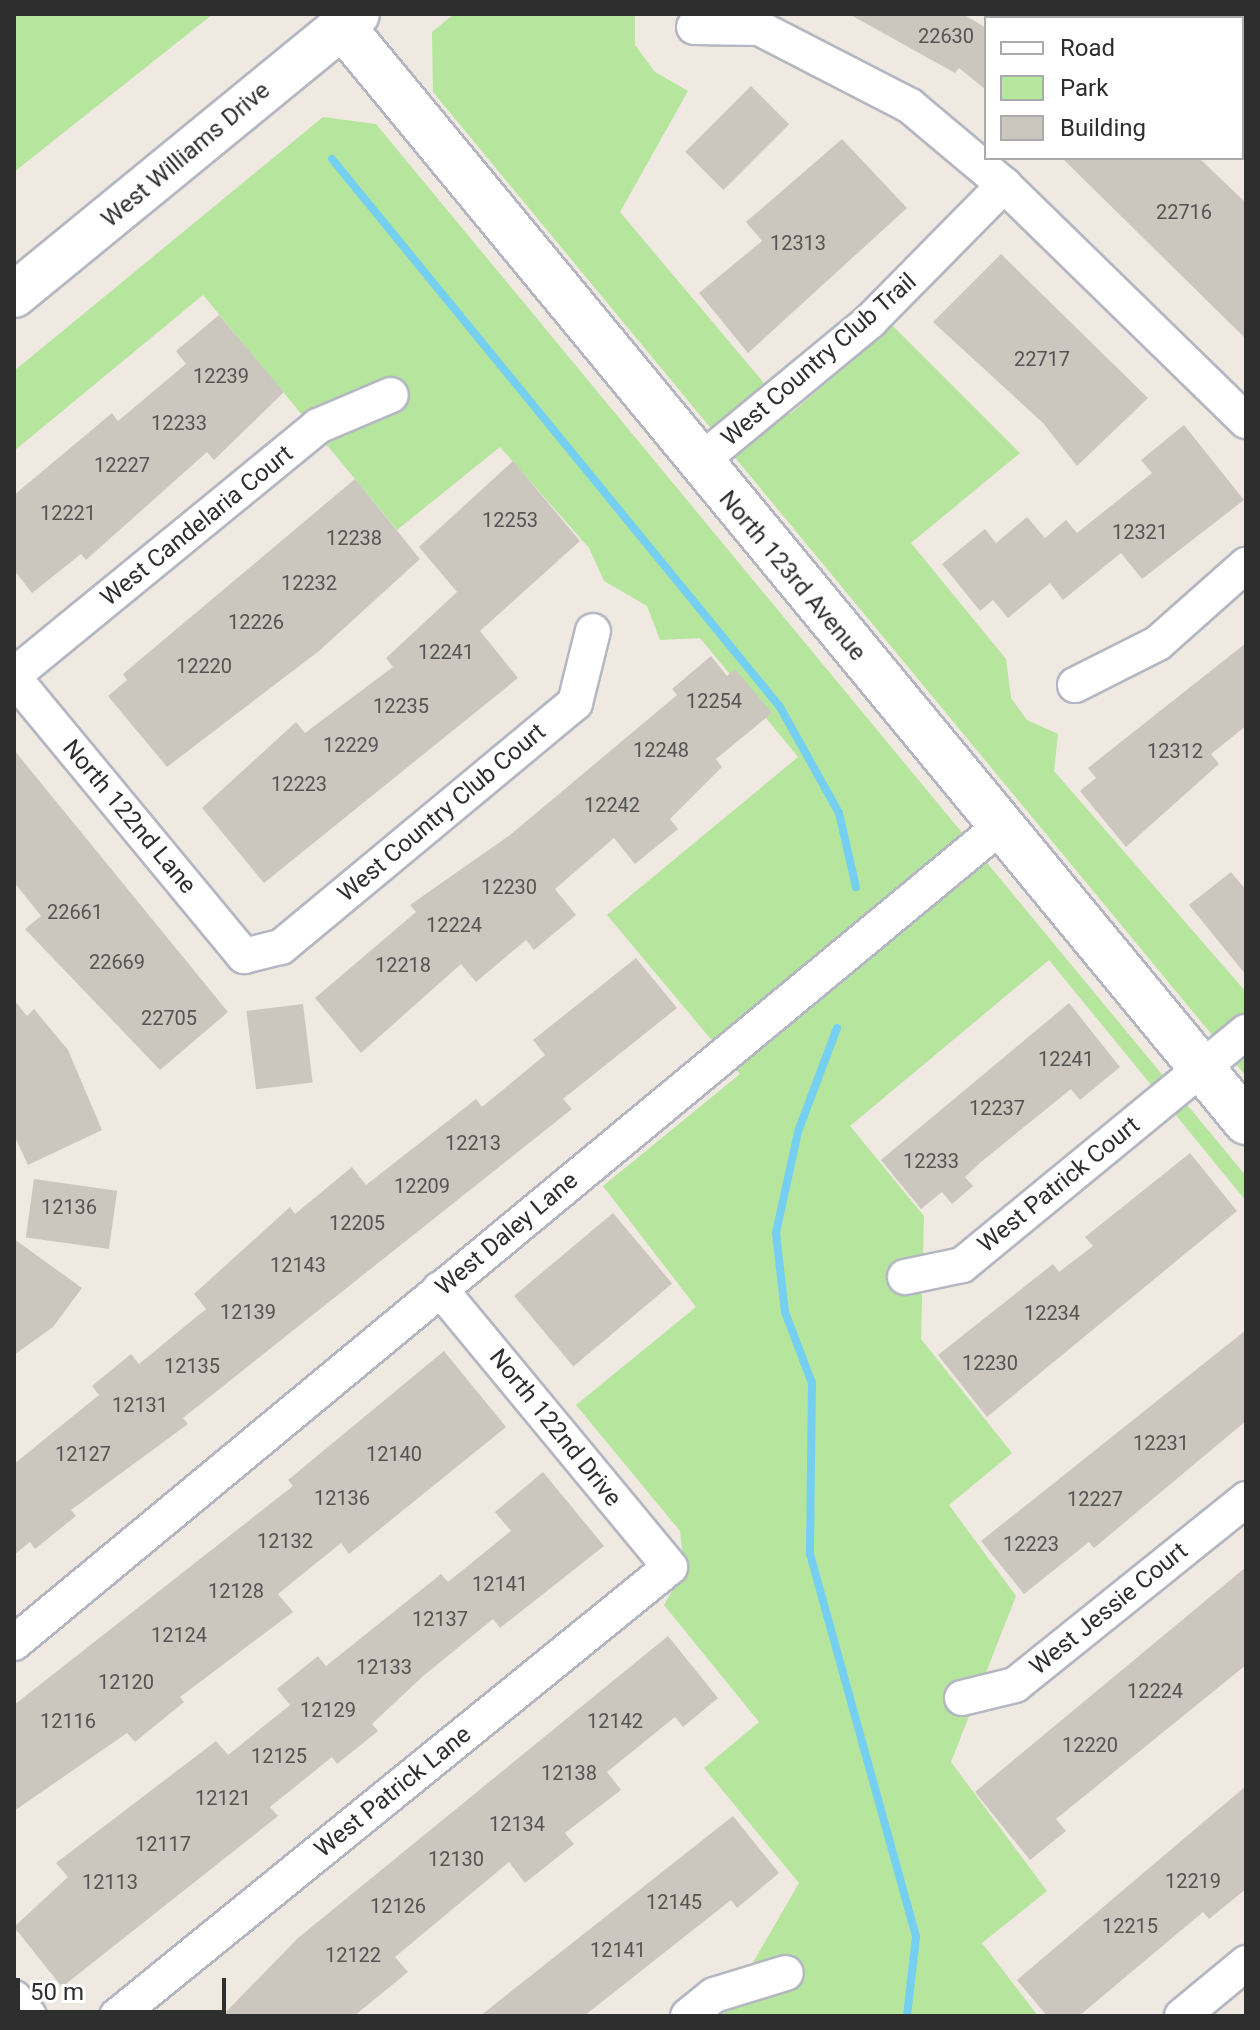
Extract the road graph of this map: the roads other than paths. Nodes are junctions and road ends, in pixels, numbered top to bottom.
1 (350, 20) edge
2 (694, 27) dead end
3 (1004, 185) junction
4 (14, 295) edge
5 (391, 395) dead end
6 (1246, 421) edge
7 (698, 463) junction
8 (1246, 565) edge
9 (593, 631) dead end
10 (14, 677) edge
11 (1075, 685) dead end
12 (1001, 826) junction
13 (244, 956) joint
14 (1246, 1032) edge
15 (1201, 1068) junction
16 (1246, 1122) edge
17 (905, 1277) dead end
18 (440, 1289) junction
19 (1246, 1499) edge
20 (670, 1567) joint
21 (14, 1643) edge
22 (962, 1698) dead end
23 (1246, 1963) edge
24 (786, 1973) dead end
25 (14, 1998) edge
26 (29, 2016) edge
27 (117, 2016) edge
28 (688, 2016) edge
29 (1182, 2016) edge

1 - 4 street, West Williams Drive
1 - 7 street, North 123rd Avenue
2 - 3 street
3 - 6 street
3 - 7 street, West Country Club Trail
5 - 10 street, West Candelaria Court
7 - 12 street, North 123rd Avenue
8 - 11 street
9 - 13 street, West Country Club Court
10 - 13 street, North 122nd Lane
12 - 15 street, North 123rd Avenue
12 - 18 street, West Daley Lane
14 - 15 street
15 - 16 street, North 123rd Avenue
15 - 17 street, West Patrick Court
18 - 20 street, North 122nd Drive
18 - 21 street, West Daley Lane
19 - 22 street, West Jessie Court
20 - 27 street, West Patrick Lane
23 - 29 street
24 - 28 street
25 - 26 street

